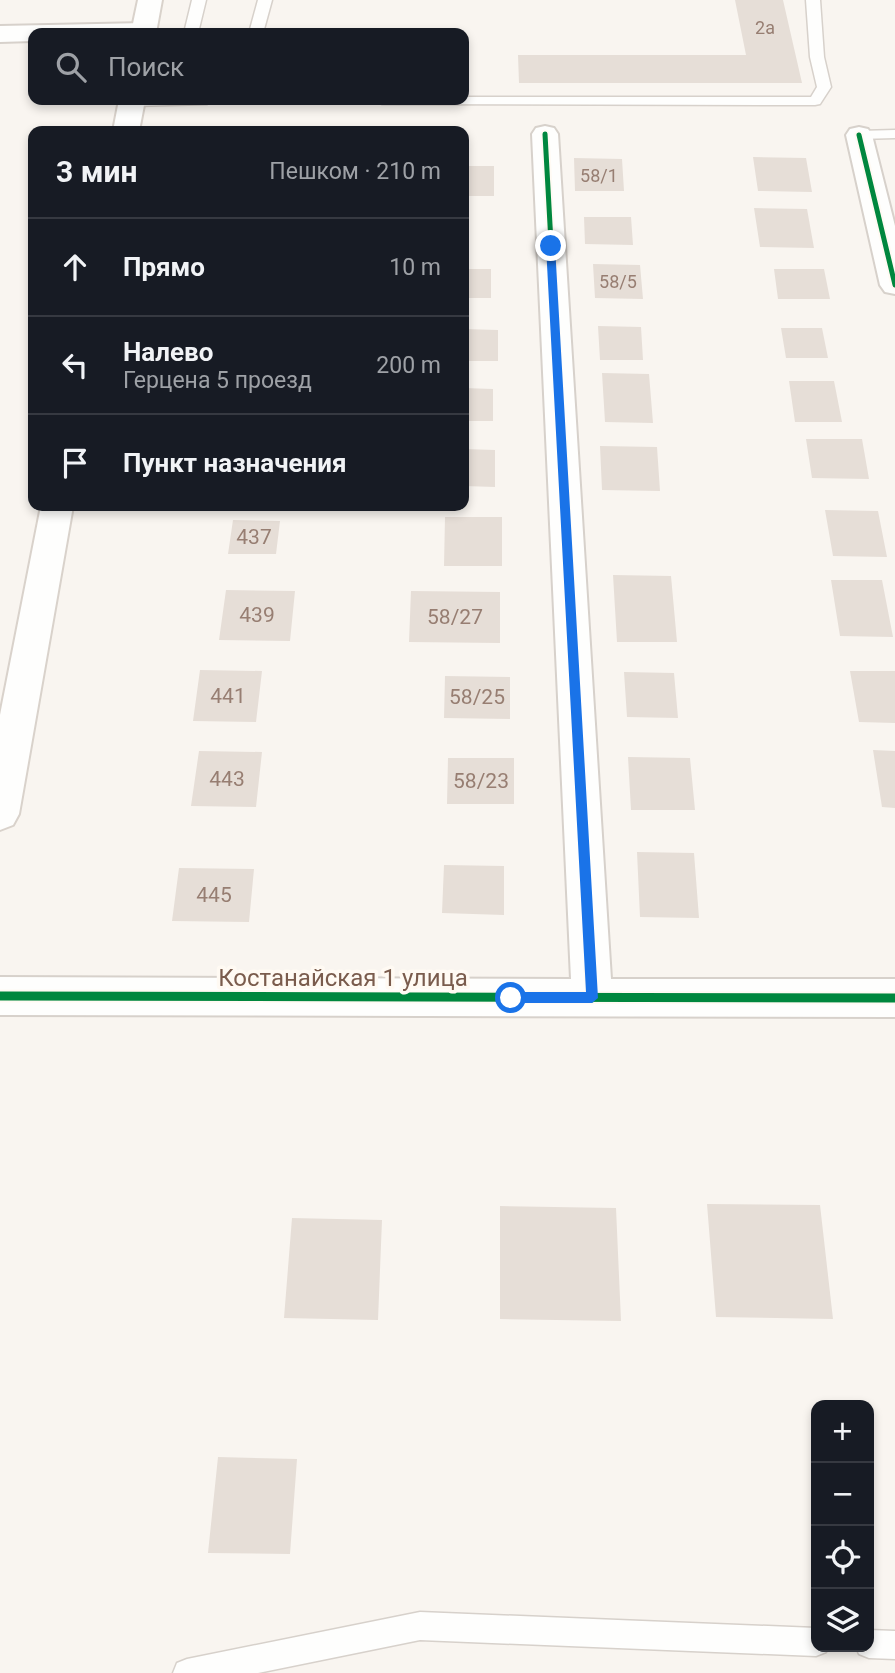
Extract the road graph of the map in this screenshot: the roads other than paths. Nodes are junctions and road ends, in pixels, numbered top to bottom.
1 (150, 0) edge
2 (199, 0) edge
3 (265, 0) edge
4 (813, 0) edge
5 (145, 28) edge
6 (192, 28) edge
7 (257, 28) edge
8 (0, 34) edge
9 (28, 34) edge
10 (469, 102) edge
11 (131, 105) edge
12 (127, 126) edge
13 (544, 134) dead end
14 (895, 134) edge
15 (859, 135) joint
16 (895, 285) edge
17 (56, 511) edge
18 (0, 814) edge
19 (0, 996) edge
20 (592, 998) junction
21 (895, 998) edge
22 (811, 1642) edge
23 (874, 1644) edge
24 (895, 1644) edge
25 (187, 1673) edge

1 - 5 street
2 - 6 lane
3 - 7 lane
4 - 10 lane
8 - 9 street
11 - 12 street
13 - 20 street
14 - 15 lane
15 - 16 street
17 - 18 street
19 - 20 street, Костанайская 1 улица
20 - 21 street, Костанайская 1 улица
22 - 25 lane
23 - 24 lane

